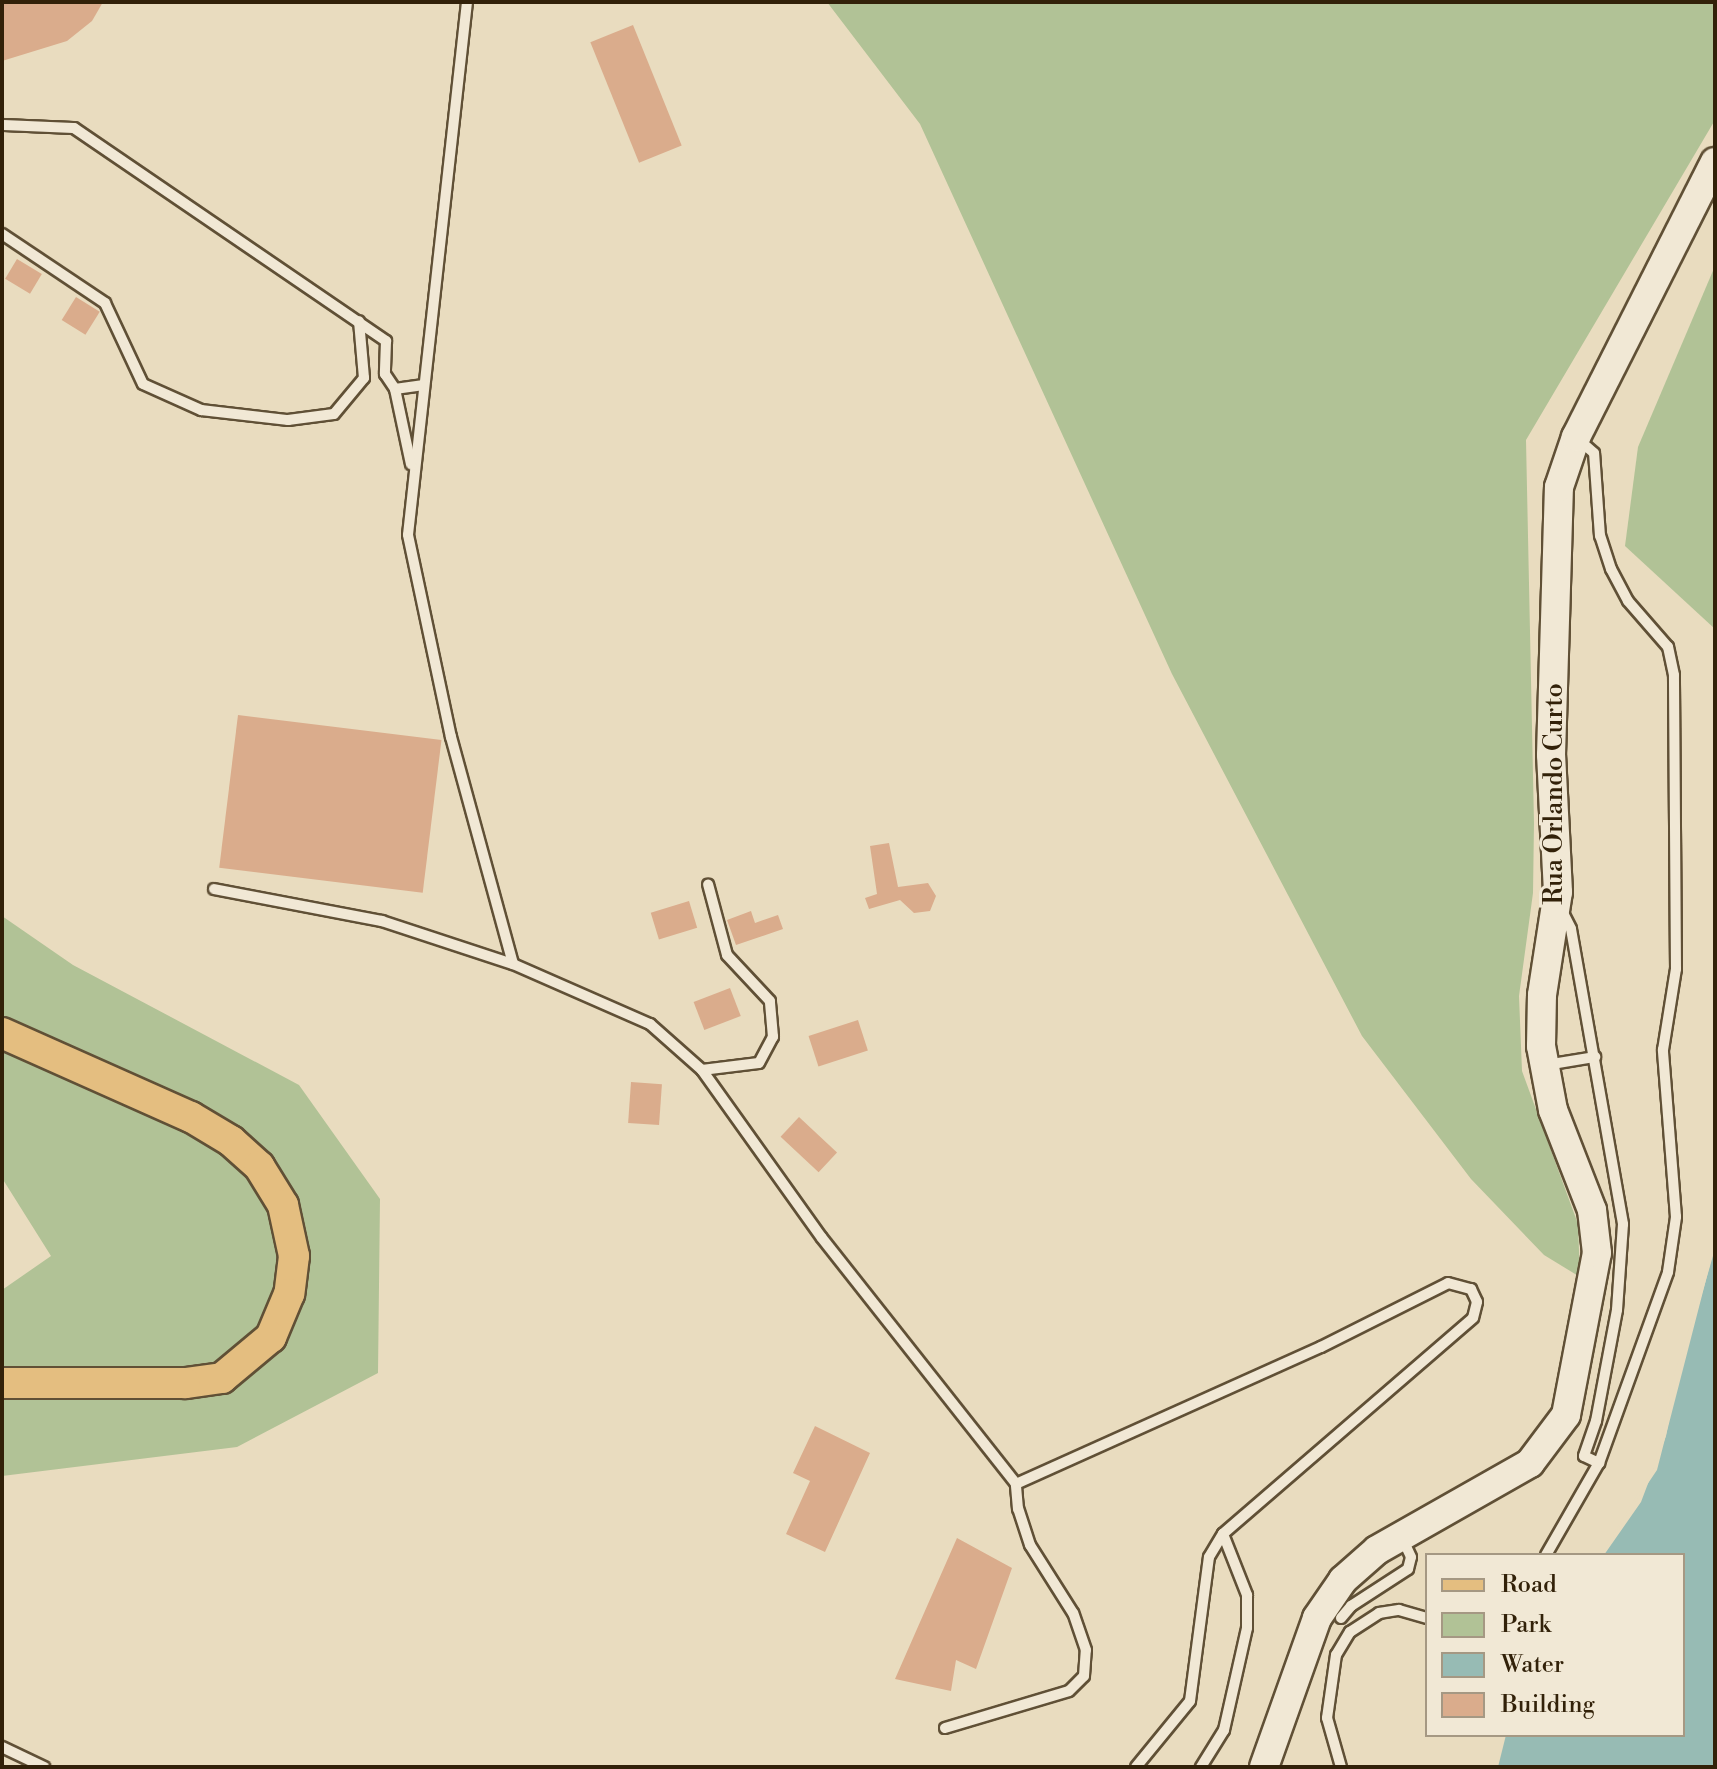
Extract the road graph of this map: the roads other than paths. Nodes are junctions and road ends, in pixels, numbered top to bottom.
1 (467, 2) edge
2 (2, 125) edge
3 (1715, 162) edge
4 (2, 234) edge
5 (359, 321) junction
6 (424, 385) junction
7 (395, 389) junction
8 (1576, 437) junction
9 (412, 469) junction
10 (708, 884) dead end
11 (214, 889) dead end
12 (1556, 905) junction
13 (513, 964) junction
14 (2, 1033) edge
15 (1595, 1057) junction
16 (1543, 1065) junction
17 (702, 1070) junction
18 (2, 1383) edge
19 (1599, 1463) junction
20 (1016, 1484) junction
21 (1223, 1534) junction
22 (1401, 1536) junction
23 (1547, 1553) edge
24 (1425, 1617) edge
25 (1341, 1618) dead end
26 (1303, 1657) junction
27 (1287, 1700) junction
28 (945, 1728) dead end
29 (2, 1747) edge
30 (44, 1767) edge
31 (1136, 1767) edge
32 (1201, 1767) edge
33 (1253, 1767) edge
34 (1264, 1767) edge
35 (1283, 1767) edge
36 (1341, 1767) edge

1 - 6 lane
2 - 5 lane
3 - 8 main road, Rua Orlando Curto
4 - 5 lane
5 - 7 lane
6 - 7 lane
6 - 9 lane
7 - 9 lane
8 - 12 main road, Rua Orlando Curto
8 - 19 lane
9 - 13 lane
10 - 17 lane
11 - 13 lane
12 - 15 lane
12 - 16 main road, Rua Orlando Curto
13 - 17 lane
14 - 18 main road
15 - 16 lane
15 - 19 lane
16 - 22 main road, Rua Orlando Curto
17 - 20 lane
19 - 23 lane
20 - 21 lane
20 - 28 lane
21 - 31 lane
21 - 32 lane
22 - 25 lane
22 - 26 main road, Rua Orlando Curto
24 - 36 lane
26 - 27 main road, Rua Orlando Curto
26 - 35 main road, Rua Orlando Curto
27 - 33 lane
27 - 34 main road, Rua Orlando Curto
29 - 30 lane

